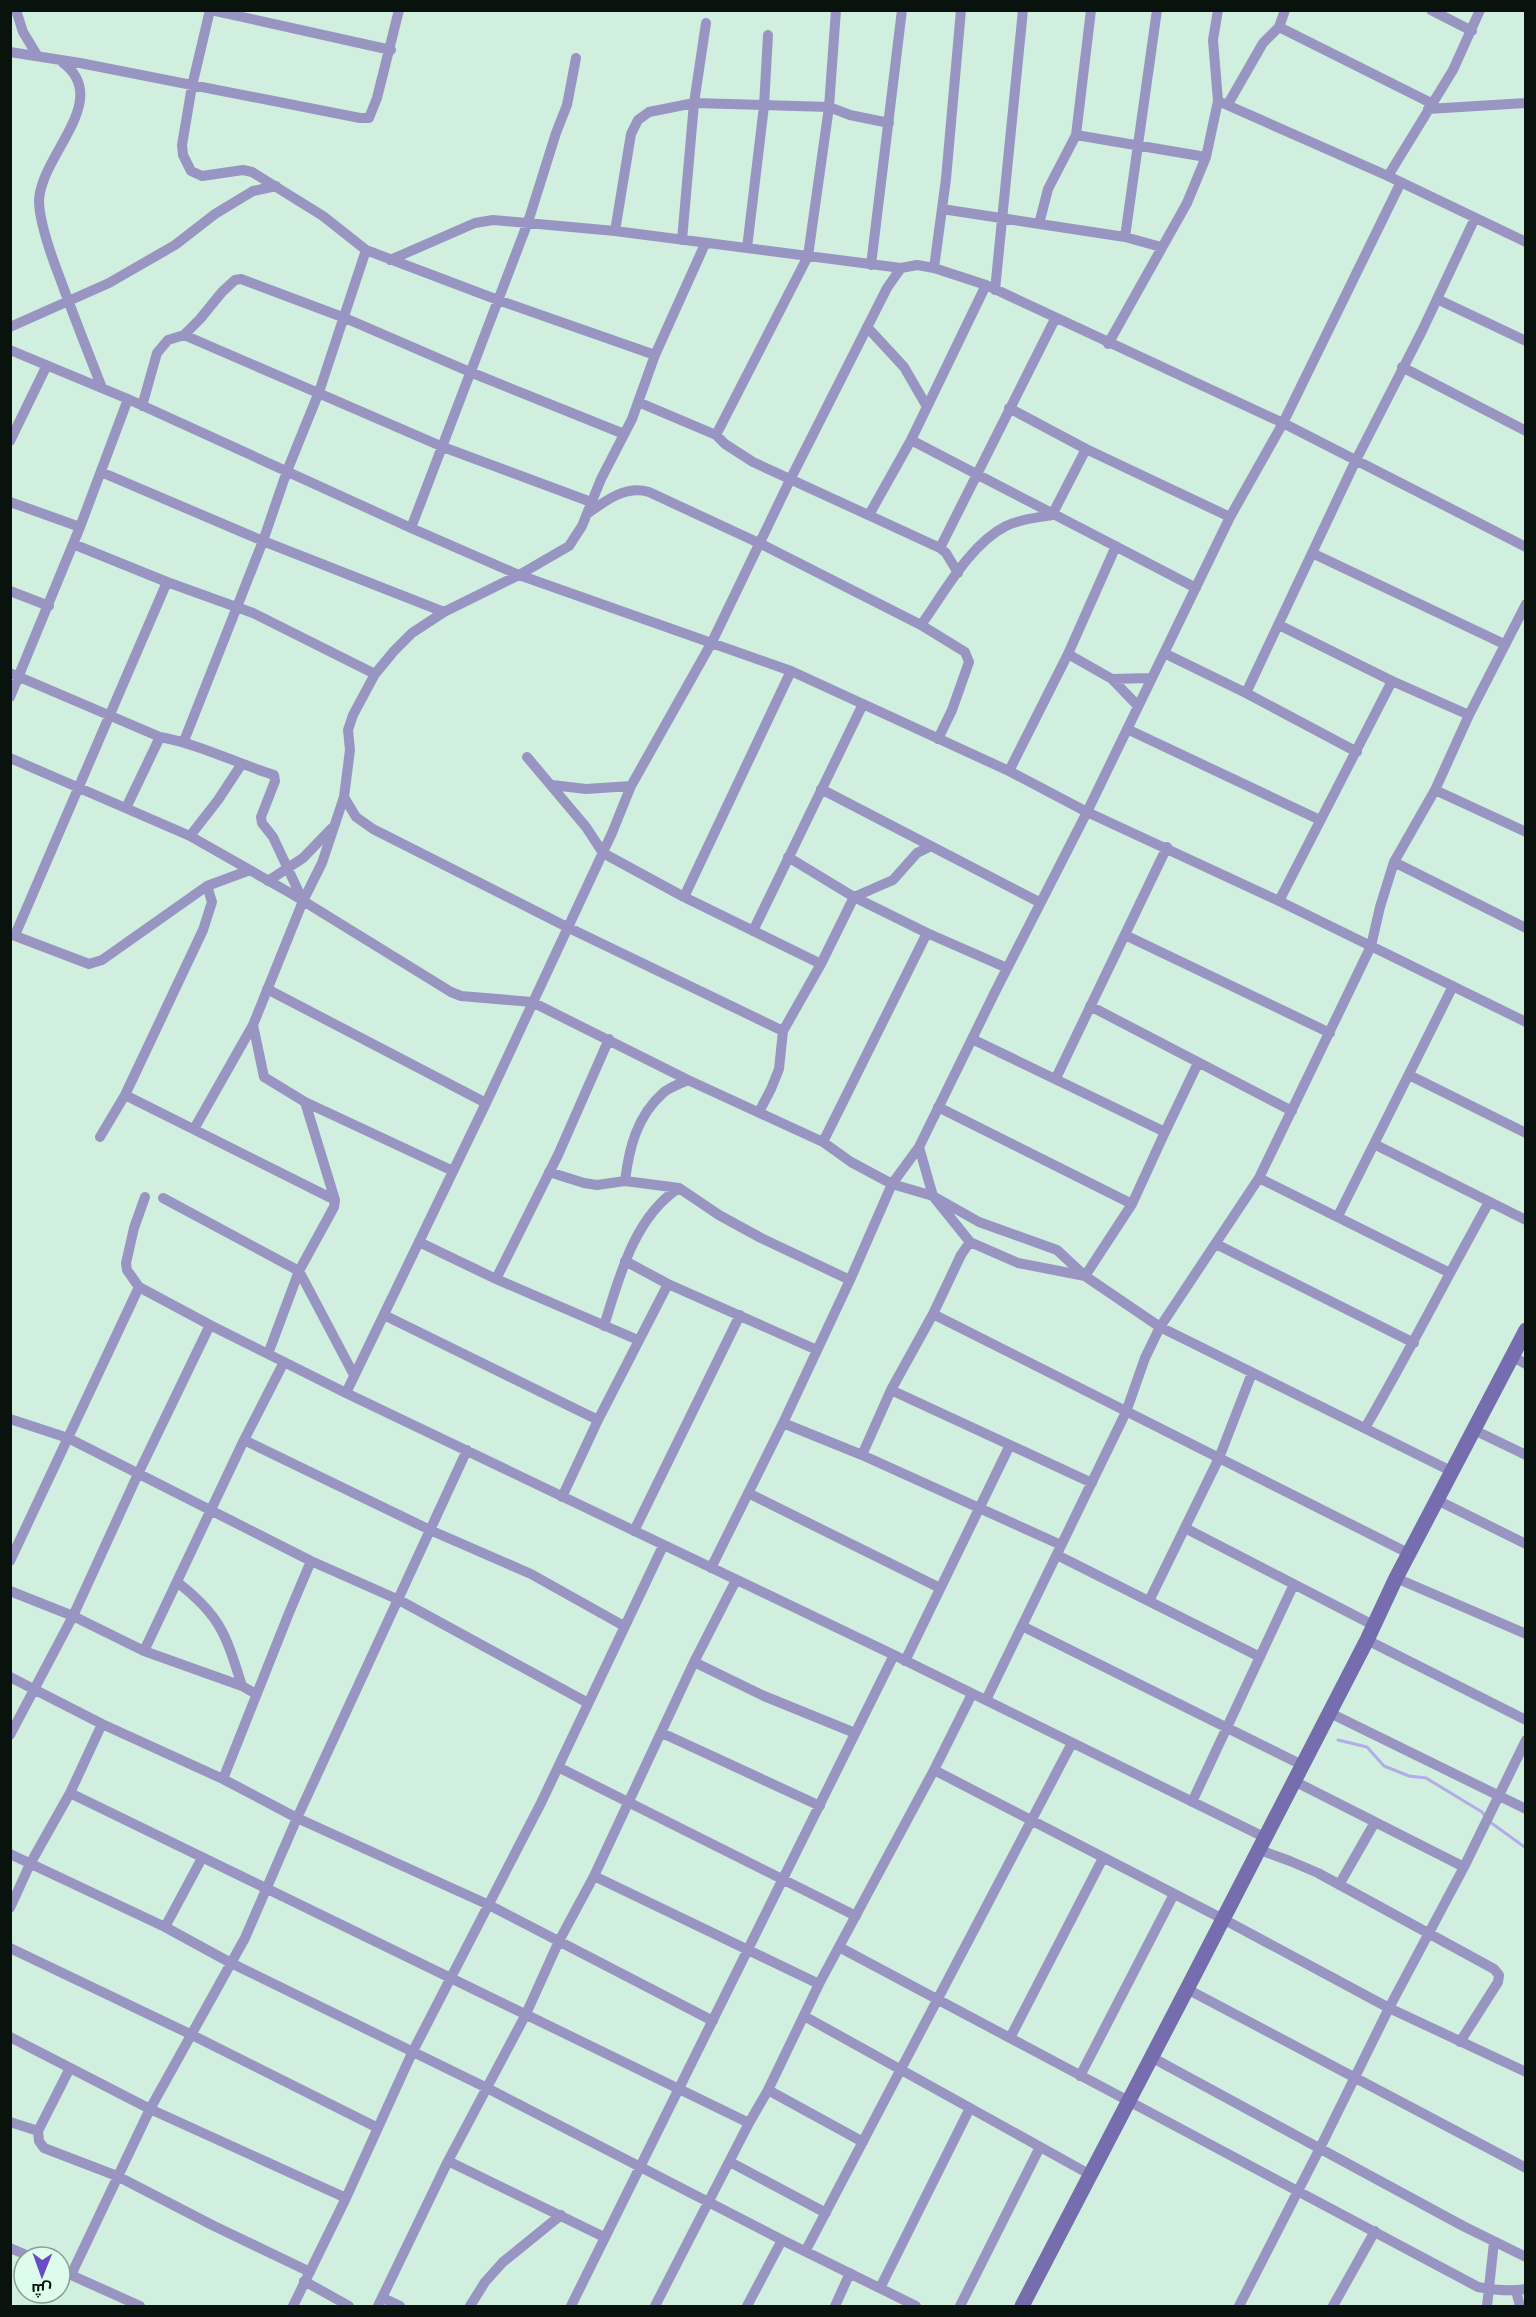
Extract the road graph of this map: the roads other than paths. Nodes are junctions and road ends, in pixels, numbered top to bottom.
1 (16, 10) edge
2 (211, 10) edge
3 (399, 10) edge
4 (836, 10) edge
5 (902, 10) edge
6 (961, 10) edge
7 (1023, 10) edge
8 (1091, 10) edge
9 (1157, 10) edge
10 (1218, 10) edge
11 (1285, 10) edge
12 (1431, 10) edge
13 (1480, 10) edge
14 (706, 22) dead end
15 (1279, 27) junction
16 (1472, 31) junction
17 (768, 35) dead end
18 (391, 50) junction
19 (10, 52) edge
20 (37, 55) junction
21 (576, 58) dead end
22 (60, 60) junction
23 (192, 86) junction
24 (694, 102) junction
25 (1223, 102) junction
26 (1526, 103) edge
27 (764, 106) junction
28 (1430, 106) junction
29 (829, 107) junction
30 (889, 123) junction
31 (1076, 135) junction
32 (1138, 144) junction
33 (1206, 157) junction
34 (1388, 176) junction
35 (1401, 182) junction
36 (276, 186) junction
37 (942, 209) junction
38 (1475, 218) junction
39 (1003, 219) junction
40 (528, 222) junction
41 (1039, 224) junction
42 (615, 231) junction
43 (1125, 237) junction
44 (682, 240) junction
45 (1526, 242) edge
46 (705, 244) junction
47 (1161, 247) junction
48 (747, 249) junction
49 (366, 250) junction
50 (808, 256) junction
51 (390, 260) junction
52 (871, 265) junction
53 (901, 268) junction
54 (934, 268) junction
55 (991, 287) junction
56 (1437, 299) junction
57 (68, 300) junction
58 (498, 300) junction
59 (345, 318) junction
60 (1055, 319) junction
61 (10, 327) edge
62 (867, 327) junction
63 (184, 335) junction
64 (1526, 341) edge
65 (1108, 344) junction
66 (10, 350) edge
67 (655, 355) junction
68 (46, 367) junction
69 (1402, 367) junction
70 (470, 372) junction
71 (102, 388) junction
72 (319, 392) junction
73 (128, 399) junction
74 (638, 402) junction
75 (926, 405) junction
76 (142, 406) junction
77 (1009, 408) junction
78 (1282, 423) junction
79 (1526, 431) edge
80 (624, 434) junction
81 (716, 435) junction
82 (910, 440) junction
83 (10, 441) edge
84 (443, 447) junction
85 (1086, 449) junction
86 (1355, 462) junction
87 (287, 471) junction
88 (101, 472) junction
89 (976, 475) junction
90 (790, 480) junction
91 (10, 502) edge
92 (591, 502) junction
93 (587, 515) junction
94 (869, 515) junction
95 (1052, 515) junction
96 (1230, 517) junction
97 (80, 527) junction
98 (411, 528) junction
99 (263, 542) junction
100 (761, 543) junction
101 (73, 544) junction
102 (1116, 546) junction
103 (1526, 547) edge
104 (940, 548) junction
105 (1311, 553) junction
106 (958, 573) junction
107 (519, 575) junction
108 (166, 582) junction
109 (1196, 588) junction
110 (10, 591) edge
111 (1526, 604) edge
112 (49, 606) junction
113 (238, 607) junction
114 (444, 612) junction
115 (921, 625) junction
116 (1279, 625) junction
117 (712, 642) junction
118 (1504, 644) junction
119 (1164, 653) junction
120 (1068, 654) junction
121 (791, 671) junction
122 (375, 674) junction
123 (15, 675) edge
124 (1151, 678) junction
125 (1112, 679) junction
126 (1392, 681) junction
127 (1246, 693) junction
128 (10, 697) edge
129 (863, 704) junction
130 (1137, 705) junction
131 (110, 715) junction
132 (1468, 715) junction
133 (1127, 729) junction
134 (160, 737) junction
135 (938, 739) junction
136 (184, 741) junction
137 (1357, 752) junction
138 (527, 757) dead end
139 (10, 758) edge
140 (241, 765) junction
141 (1009, 771) junction
142 (552, 785) junction
143 (631, 786) junction
144 (77, 787) junction
145 (821, 789) junction
146 (1435, 790) junction
147 (344, 797) junction
148 (126, 808) junction
149 (1087, 812) junction
150 (1320, 820) junction
151 (334, 826) junction
152 (1525, 831) edge
153 (190, 836) junction
154 (931, 846) junction
155 (1167, 848) junction
156 (603, 853) junction
157 (788, 857) junction
158 (1394, 862) junction
159 (287, 868) junction
160 (250, 870) junction
161 (268, 881) junction
162 (207, 886) junction
163 (684, 897) junction
164 (854, 897) junction
165 (303, 901) junction
166 (1279, 901) junction
167 (1040, 902) junction
168 (567, 927) junction
169 (1526, 928) edge
170 (753, 931) junction
171 (927, 933) junction
172 (13, 935) edge
173 (1125, 935) junction
174 (1371, 946) junction
175 (821, 964) junction
176 (1007, 968) junction
177 (1453, 986) junction
178 (267, 989) junction
179 (532, 1002) junction
180 (1090, 1006) junction
181 (1526, 1022) edge
182 (253, 1025) junction
183 (783, 1030) junction
184 (1330, 1033) junction
185 (609, 1039) junction
186 (972, 1039) junction
187 (1198, 1063) junction
188 (1409, 1075) junction
189 (1056, 1078) junction
190 (688, 1080) junction
191 (125, 1095) junction
192 (305, 1102) junction
193 (486, 1103) junction
194 (938, 1107) junction
195 (1292, 1111) junction
196 (759, 1112) junction
197 (194, 1130) junction
198 (1165, 1132) junction
199 (1526, 1133) edge
200 (100, 1137) dead end
201 (823, 1142) junction
202 (1374, 1144) junction
203 (919, 1147) junction
204 (453, 1171) junction
205 (549, 1172) junction
206 (1260, 1178) junction
207 (625, 1181) junction
208 (892, 1184) junction
209 (679, 1188) junction
210 (933, 1196) junction
211 (145, 1197) dead end
212 (163, 1198) dead end
213 (335, 1200) junction
214 (1489, 1202) junction
215 (1132, 1204) junction
216 (1338, 1215) junction
217 (1526, 1220) edge
218 (419, 1242) junction
219 (970, 1242) junction
220 (1216, 1245) junction
221 (625, 1261) junction
222 (299, 1271) junction
223 (1450, 1273) junction
224 (1085, 1276) junction
225 (496, 1279) junction
226 (850, 1280) junction
227 (668, 1284) junction
228 (139, 1287) junction
229 (933, 1314) junction
230 (384, 1315) junction
231 (740, 1315) junction
232 (210, 1325) junction
233 (604, 1326) junction
234 (1160, 1327) junction
235 (1526, 1330) edge
236 (638, 1340) junction
237 (1414, 1343) junction
238 (817, 1350) junction
239 (268, 1354) junction
240 (1519, 1361) edge
241 (284, 1362) junction
242 (1252, 1373) junction
243 (354, 1375) junction
244 (891, 1390) junction
245 (346, 1393) junction
246 (1126, 1412) junction
247 (10, 1419) edge
248 (598, 1420) junction
249 (783, 1422) junction
250 (1365, 1428) junction
251 (1474, 1430) junction
252 (68, 1438) junction
253 (244, 1440) junction
254 (1010, 1445) junction
255 (467, 1450) junction
256 (862, 1455) junction
257 (1526, 1455) edge
258 (1219, 1458) junction
259 (1451, 1471) junction
260 (138, 1474) junction
261 (1092, 1483) junction
262 (748, 1493) junction
263 (562, 1497) junction
264 (1437, 1500) junction
265 (979, 1508) junction
266 (210, 1511) junction
267 (1185, 1528) junction
268 (430, 1530) junction
269 (634, 1531) junction
270 (1526, 1544) edge
271 (663, 1546) junction
272 (1059, 1550) junction
273 (1410, 1554) junction
274 (10, 1561) edge
275 (312, 1561) junction
276 (711, 1568) junction
277 (1396, 1578) junction
278 (736, 1580) junction
279 (177, 1582) junction
280 (1294, 1584) junction
281 (940, 1588) junction
282 (10, 1591) edge
283 (399, 1600) junction
284 (1149, 1601) junction
285 (73, 1616) junction
286 (1373, 1625) junction
287 (624, 1626) junction
288 (1022, 1626) junction
289 (1526, 1634) edge
290 (1366, 1640) junction
291 (144, 1652) junction
292 (894, 1655) junction
293 (1260, 1657) junction
294 (905, 1661) junction
295 (694, 1662) junction
296 (10, 1677) edge
297 (242, 1686) junction
298 (33, 1688) junction
299 (256, 1694) junction
300 (972, 1694) junction
301 (986, 1700) junction
302 (588, 1703) junction
303 (1328, 1713) junction
304 (1526, 1720) edge
305 (102, 1724) junction
306 (1227, 1728) junction
307 (662, 1733) junction
308 (855, 1733) junction
309 (10, 1735) edge
310 (1526, 1740) edge
311 (1072, 1743) junction
312 (1302, 1765) junction
313 (558, 1767) junction
314 (934, 1770) junction
315 (223, 1779) junction
316 (1294, 1780) junction
317 (70, 1793) junction
318 (1498, 1795) junction
319 (629, 1802) junction
320 (1192, 1802) junction
321 (820, 1806) junction
322 (1526, 1809) edge
323 (297, 1818) junction
324 (1031, 1821) junction
325 (1375, 1822) junction
326 (1261, 1843) junction
327 (10, 1854) edge
328 (202, 1858) junction
329 (1103, 1858) junction
330 (30, 1864) junction
331 (1464, 1867) junction
332 (594, 1876) junction
333 (784, 1880) junction
334 (1339, 1885) junction
335 (267, 1891) junction
336 (1174, 1894) junction
337 (489, 1905) junction
338 (10, 1908) edge
339 (856, 1916) junction
340 (1223, 1919) junction
341 (165, 1926) junction
342 (1429, 1934) junction
343 (559, 1941) junction
344 (839, 1947) junction
345 (10, 1948) edge
346 (749, 1949) junction
347 (231, 1963) junction
348 (452, 1978) junction
349 (819, 1984) junction
350 (1188, 1989) junction
351 (937, 2000) junction
352 (1389, 2008) junction
353 (526, 2014) junction
354 (804, 2016) junction
355 (713, 2021) junction
356 (190, 2034) junction
357 (10, 2037) edge
358 (1010, 2038) junction
359 (1460, 2042) junction
360 (412, 2053) junction
361 (1151, 2057) junction
362 (70, 2068) junction
363 (900, 2070) junction
364 (1526, 2072) edge
365 (1080, 2076) junction
366 (1355, 2076) junction
367 (487, 2088) junction
368 (768, 2090) junction
369 (680, 2091) junction
370 (1128, 2101) junction
371 (150, 2109) junction
372 (970, 2109) junction
373 (10, 2122) edge
374 (749, 2123) junction
375 (378, 2128) junction
376 (38, 2131) junction
377 (863, 2142) junction
378 (1040, 2147) junction
379 (1320, 2148) junction
380 (448, 2161) junction
381 (730, 2162) junction
382 (641, 2168) junction
383 (1526, 2168) edge
384 (1089, 2174) junction
385 (117, 2176) junction
386 (1298, 2192) junction
387 (346, 2198) junction
388 (710, 2202) junction
389 (825, 2213) junction
390 (561, 2216) junction
391 (1375, 2231) junction
392 (604, 2237) junction
393 (782, 2240) junction
394 (1494, 2242) junction
395 (806, 2250) junction
396 (1526, 2257) edge
397 (72, 2273) edge
398 (850, 2273) junction
399 (72, 2275) edge
400 (307, 2276) junction
401 (880, 2288) junction
402 (1488, 2289) junction
403 (1521, 2290) edge
404 (380, 2302) edge
405 (135, 2306) edge
406 (293, 2307) edge
407 (349, 2307) edge
408 (400, 2307) edge
409 (470, 2307) edge
410 (571, 2307) edge
411 (655, 2307) edge
412 (747, 2307) edge
413 (835, 2307) edge
414 (916, 2307) edge
415 (960, 2307) edge
416 (1022, 2307) edge
417 (1239, 2307) edge
418 (1333, 2307) edge
419 (1487, 2307) edge
420 (1520, 2307) edge

1 - 20 street
2 - 18 street
2 - 23 street
3 - 18 street
4 - 29 street
5 - 30 street
6 - 37 street
7 - 39 street
8 - 31 street
9 - 32 street
10 - 25 street
11 - 15 street
12 - 16 street
13 - 16 street
14 - 24 street
15 - 25 street
15 - 28 street
16 - 28 street
17 - 27 street
18 - 23 street
19 - 20 street
20 - 22 street
21 - 40 street
22 - 23 street
22 - 57 street
23 - 36 street
24 - 27 street
24 - 42 street
24 - 44 street
25 - 33 street
25 - 34 street
26 - 28 street
27 - 29 street
27 - 48 street
28 - 34 street
29 - 30 street
29 - 50 street
30 - 52 street
31 - 32 street
31 - 41 street
32 - 33 street
32 - 43 street
33 - 47 street
34 - 35 street
35 - 38 street
35 - 78 street
36 - 49 street
36 - 57 street
37 - 39 street
37 - 54 street
38 - 45 street
38 - 56 street
39 - 41 street
39 - 55 street
40 - 42 street
40 - 51 street
40 - 58 street
41 - 43 street
42 - 44 street
43 - 47 street
44 - 46 street
46 - 48 street
46 - 67 street
47 - 65 street
48 - 50 street
49 - 51 street
49 - 59 street
50 - 52 street
50 - 81 street
51 - 58 street
52 - 53 street
53 - 54 street
53 - 62 street
54 - 55 street
55 - 60 street
55 - 75 street
56 - 64 street
56 - 69 street
57 - 61 street
57 - 71 street
58 - 67 street
58 - 70 street
59 - 63 street
59 - 70 street
59 - 72 street
60 - 65 street
60 - 77 street
62 - 75 street
62 - 90 street
63 - 72 street
63 - 76 street
65 - 78 street
66 - 68 street
67 - 74 street
68 - 71 street
68 - 83 street
69 - 79 street
69 - 86 street
70 - 80 street
70 - 84 street
71 - 73 street
72 - 84 street
72 - 87 street
73 - 76 street
73 - 88 street
74 - 80 street
74 - 81 street
75 - 82 street
76 - 87 street
77 - 85 street
77 - 89 street
78 - 86 street
78 - 96 street
80 - 92 street
81 - 90 street
82 - 89 street
82 - 94 street
84 - 92 street
84 - 98 street
85 - 95 street
85 - 96 street
86 - 103 street
86 - 105 street
87 - 98 street
87 - 99 street
88 - 97 street
88 - 99 street
89 - 95 street
89 - 104 street
90 - 94 street
90 - 100 street
91 - 97 street
92 - 93 street
93 - 100 street
93 - 107 street
94 - 104 street
95 - 102 street
95 - 106 street
96 - 109 street
97 - 101 street
98 - 107 street
99 - 113 street
99 - 114 street
100 - 115 street
100 - 117 street
101 - 108 street
101 - 112 street
102 - 109 street
102 - 120 street
104 - 106 street
105 - 116 street
105 - 118 street
106 - 115 street
107 - 114 street
107 - 117 street
108 - 113 street
108 - 131 street
109 - 119 street
110 - 112 street
111 - 118 street
112 - 123 street
113 - 122 street
113 - 136 street
114 - 122 street
115 - 135 street
116 - 126 street
116 - 127 street
117 - 121 street
117 - 143 street
118 - 132 street
119 - 124 street
119 - 127 street
120 - 125 street
120 - 141 street
121 - 129 street
121 - 163 street
122 - 147 street
123 - 128 street
123 - 131 street
124 - 125 street
124 - 130 street
125 - 130 street
126 - 132 street
126 - 137 street
127 - 137 street
129 - 135 street
129 - 145 street
130 - 133 street
131 - 134 street
131 - 144 street
132 - 146 street
133 - 149 street
133 - 150 street
134 - 136 street
134 - 148 street
135 - 141 street
136 - 140 street
137 - 150 street
138 - 142 street
139 - 144 street
140 - 153 street
140 - 159 street
141 - 149 street
142 - 143 street
142 - 156 street
143 - 156 street
144 - 148 street
144 - 172 street
145 - 154 street
145 - 157 street
146 - 152 street
146 - 158 street
147 - 151 street
147 - 168 street
148 - 153 street
149 - 155 street
149 - 167 street
150 - 166 street
151 - 159 street
151 - 165 street
153 - 160 street
154 - 164 street
154 - 167 street
155 - 166 street
155 - 173 street
156 - 163 street
156 - 168 street
157 - 164 street
157 - 170 street
158 - 169 street
158 - 174 street
159 - 161 street
159 - 165 street
160 - 161 street
160 - 162 street
161 - 165 street
162 - 172 street
162 - 191 street
163 - 170 street
164 - 171 street
164 - 175 street
165 - 178 street
165 - 179 street
166 - 174 street
167 - 176 street
168 - 179 street
168 - 183 street
170 - 175 street
171 - 176 street
171 - 201 street
173 - 180 street
173 - 184 street
174 - 177 street
174 - 184 street
175 - 183 street
176 - 186 street
177 - 181 street
177 - 188 street
178 - 182 street
178 - 193 street
179 - 185 street
179 - 193 street
180 - 187 street
180 - 189 street
182 - 192 street
182 - 197 street
183 - 196 street
184 - 195 street
185 - 190 street
185 - 205 street
186 - 189 street
186 - 194 street
187 - 195 street
187 - 198 street
188 - 199 street
188 - 202 street
189 - 198 street
190 - 196 street
190 - 207 street
191 - 197 street
191 - 200 street
192 - 204 street
192 - 213 street
193 - 204 street
194 - 203 street
194 - 215 street
195 - 206 street
196 - 201 street
197 - 213 street
198 - 215 street
201 - 208 street
202 - 214 street
202 - 216 street
203 - 208 street
203 - 210 street
204 - 218 street
205 - 207 street
205 - 225 street
206 - 216 street
206 - 220 street
207 - 209 street
208 - 210 street
208 - 226 street
209 - 221 street
209 - 226 street
210 - 219 street
210 - 224 street
211 - 228 street
212 - 222 street
213 - 222 street
214 - 217 street
214 - 223 street
215 - 224 street
216 - 223 street
218 - 225 street
218 - 230 street
219 - 224 street
219 - 229 street
220 - 234 street
220 - 237 street
221 - 227 street
221 - 233 street
222 - 239 street
222 - 243 street
223 - 237 street
224 - 234 street
225 - 233 street
226 - 238 street
227 - 231 street
227 - 236 street
228 - 232 street
228 - 252 street
229 - 244 street
229 - 246 street
230 - 243 street
230 - 248 street
231 - 238 street
231 - 269 street
232 - 239 street
232 - 260 street
233 - 236 street
234 - 242 street
234 - 246 street
235 - 240 street
236 - 248 street
237 - 250 street
238 - 249 street
239 - 241 street
240 - 251 street
241 - 245 street
241 - 253 street
242 - 250 street
242 - 258 street
243 - 245 street
244 - 254 street
244 - 256 street
245 - 255 street
246 - 258 street
246 - 261 street
247 - 252 street
248 - 263 street
249 - 256 street
249 - 262 street
250 - 259 street
251 - 257 street
251 - 259 street
252 - 260 street
252 - 274 street
253 - 266 street
253 - 268 street
254 - 261 street
254 - 265 street
255 - 263 street
255 - 268 street
256 - 265 street
258 - 267 street
258 - 273 street
259 - 264 street
260 - 266 street
260 - 285 street
261 - 272 street
262 - 276 street
262 - 281 street
263 - 269 street
264 - 270 street
264 - 273 street
265 - 272 street
265 - 281 street
266 - 275 street
266 - 279 street
267 - 280 street
267 - 284 street
268 - 283 street
268 - 287 street
269 - 271 street
271 - 276 street
271 - 287 street
272 - 284 street
272 - 288 street
273 - 277 street
275 - 283 street
275 - 299 street
276 - 278 street
277 - 286 street
277 - 289 street
278 - 292 street
278 - 295 street
279 - 291 street
279 - 297 street
280 - 286 street
280 - 293 street
281 - 294 street
282 - 285 street
283 - 302 street
283 - 323 street
284 - 293 street
285 - 291 street
285 - 298 street
286 - 290 street
287 - 302 street
288 - 301 street
288 - 306 street
290 - 303 street
290 - 304 street
291 - 297 street
292 - 294 street
292 - 308 street
293 - 306 street
294 - 300 street
295 - 307 street
295 - 308 street
296 - 298 street
297 - 299 street
298 - 305 street
298 - 309 street
299 - 315 street
300 - 301 street
300 - 314 street
301 - 311 street
302 - 313 street
303 - 312 street
303 - 318 street
305 - 315 street
305 - 317 street
306 - 312 street
306 - 320 street
307 - 319 street
307 - 321 street
308 - 321 street
310 - 318 street
311 - 320 street
311 - 324 street
312 - 316 street
313 - 319 street
313 - 337 street
314 - 324 street
314 - 339 street
315 - 323 street
316 - 325 street
316 - 326 street
317 - 328 street
317 - 330 street
318 - 322 street
318 - 331 street
319 - 332 street
319 - 333 street
320 - 326 street
321 - 333 street
323 - 335 street
323 - 337 street
324 - 329 street
324 - 351 street
325 - 331 street
325 - 334 street
326 - 334 street
326 - 340 street
327 - 330 street
328 - 335 street
328 - 341 street
329 - 336 street
329 - 358 street
330 - 338 street
330 - 341 street
331 - 342 street
332 - 343 street
332 - 346 street
333 - 339 street
333 - 346 street
334 - 342 street
335 - 347 street
335 - 348 street
336 - 340 street
336 - 365 street
337 - 343 street
337 - 348 street
339 - 344 street
340 - 350 street
340 - 352 street
341 - 347 street
342 - 352 street
342 - 359 street
343 - 353 street
343 - 355 street
344 - 349 street
344 - 351 street
345 - 356 street
346 - 349 street
346 - 355 street
347 - 356 street
347 - 360 street
348 - 353 street
348 - 360 street
349 - 354 street
350 - 361 street
350 - 366 street
351 - 358 street
351 - 363 street
352 - 359 street
352 - 366 street
353 - 367 street
353 - 369 street
354 - 363 street
354 - 368 street
355 - 369 street
356 - 371 street
356 - 375 street
357 - 362 street
358 - 365 street
359 - 364 street
360 - 367 street
360 - 375 street
361 - 370 street
361 - 379 street
362 - 371 street
362 - 376 street
363 - 372 street
363 - 377 street
365 - 370 street
366 - 379 street
366 - 383 street
367 - 380 street
367 - 382 street
368 - 374 street
368 - 377 street
369 - 374 street
369 - 382 street
370 - 384 street
370 - 386 street
371 - 385 street
371 - 387 street
372 - 378 street
372 - 401 street
373 - 376 street
374 - 381 street
375 - 387 street
376 - 385 street
377 - 389 street
378 - 384 street
378 - 415 street
379 - 386 street
379 - 394 street
380 - 390 street
380 - 404 street
381 - 388 street
381 - 389 street
382 - 388 street
382 - 392 street
384 - 416 street
385 - 397 street
385 - 400 street
386 - 391 street
386 - 417 street
387 - 400 street
388 - 393 street
388 - 411 street
389 - 395 street
390 - 392 street
390 - 409 street
391 - 402 street
391 - 418 street
392 - 410 street
393 - 395 street
393 - 412 street
394 - 396 street
394 - 402 street
395 - 398 street
398 - 401 street
398 - 413 street
399 - 405 street
400 - 406 street
400 - 407 street
401 - 414 street
402 - 403 street
402 - 419 street
403 - 420 street
404 - 408 street

